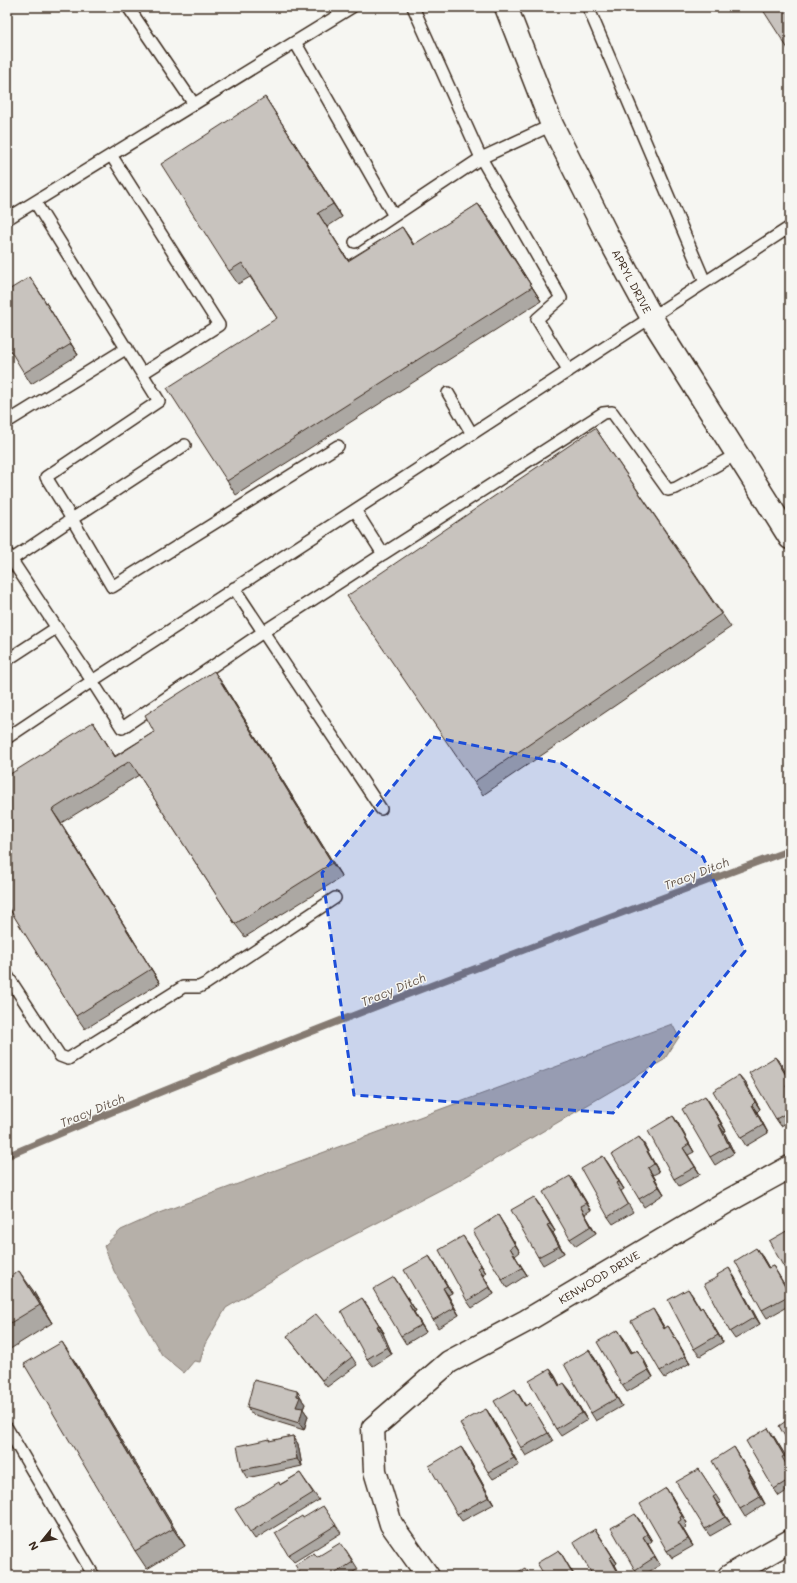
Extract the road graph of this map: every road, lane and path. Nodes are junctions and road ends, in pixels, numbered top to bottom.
1 (128, 7) edge
2 (352, 7) edge
3 (413, 7) edge
4 (506, 7) edge
5 (588, 7) edge
6 (295, 42) junction
7 (194, 104) junction
8 (552, 125) junction
9 (111, 155) junction
10 (481, 158) junction
11 (35, 202) junction
12 (394, 216) junction
13 (7, 219) edge
14 (790, 227) edge
15 (355, 242) dead end
16 (705, 282) junction
17 (651, 317) junction
18 (128, 348) junction
19 (569, 371) junction
20 (143, 373) junction
21 (448, 393) dead end
22 (7, 422) edge
23 (472, 434) junction
24 (185, 445) dead end
25 (338, 446) dead end
26 (737, 454) junction
27 (355, 510) junction
28 (72, 519) junction
29 (789, 533) edge
30 (383, 554) junction
31 (9, 556) edge
32 (234, 588) junction
33 (56, 628) junction
34 (263, 632) junction
35 (7, 660) edge
36 (92, 681) junction
37 (7, 738) edge
38 (381, 809) dead end
39 (335, 898) dead end
40 (7, 975) edge
41 (790, 1167) edge
42 (7, 1428) edge
43 (790, 1541) edge
44 (94, 1576) edge
45 (428, 1576) edge
46 (729, 1576) edge

1 - 7 lane
2 - 6 lane
3 - 10 lane
4 - 8 street, APRYL DRIVE
5 - 16 lane
6 - 7 lane
6 - 12 lane
7 - 9 lane
8 - 10 lane
8 - 17 street, APRYL DRIVE
9 - 11 lane
9 - 20 lane
10 - 12 lane
10 - 19 lane
11 - 13 lane
11 - 18 lane
12 - 15 lane
14 - 16 lane
16 - 17 lane
17 - 19 lane
17 - 26 street, APRYL DRIVE
18 - 20 lane
18 - 22 lane
19 - 23 lane
20 - 28 lane
21 - 23 lane
23 - 27 lane
24 - 28 lane
25 - 28 lane
26 - 29 street, APRYL DRIVE
26 - 30 lane
27 - 30 lane
27 - 32 lane
28 - 31 lane
30 - 34 lane
31 - 33 lane
32 - 34 lane
32 - 36 lane
33 - 35 lane
33 - 36 lane
34 - 36 lane
34 - 38 lane
36 - 37 lane
39 - 40 lane
41 - 45 street, KENWOOD DRIVE
42 - 44 lane
43 - 46 street

